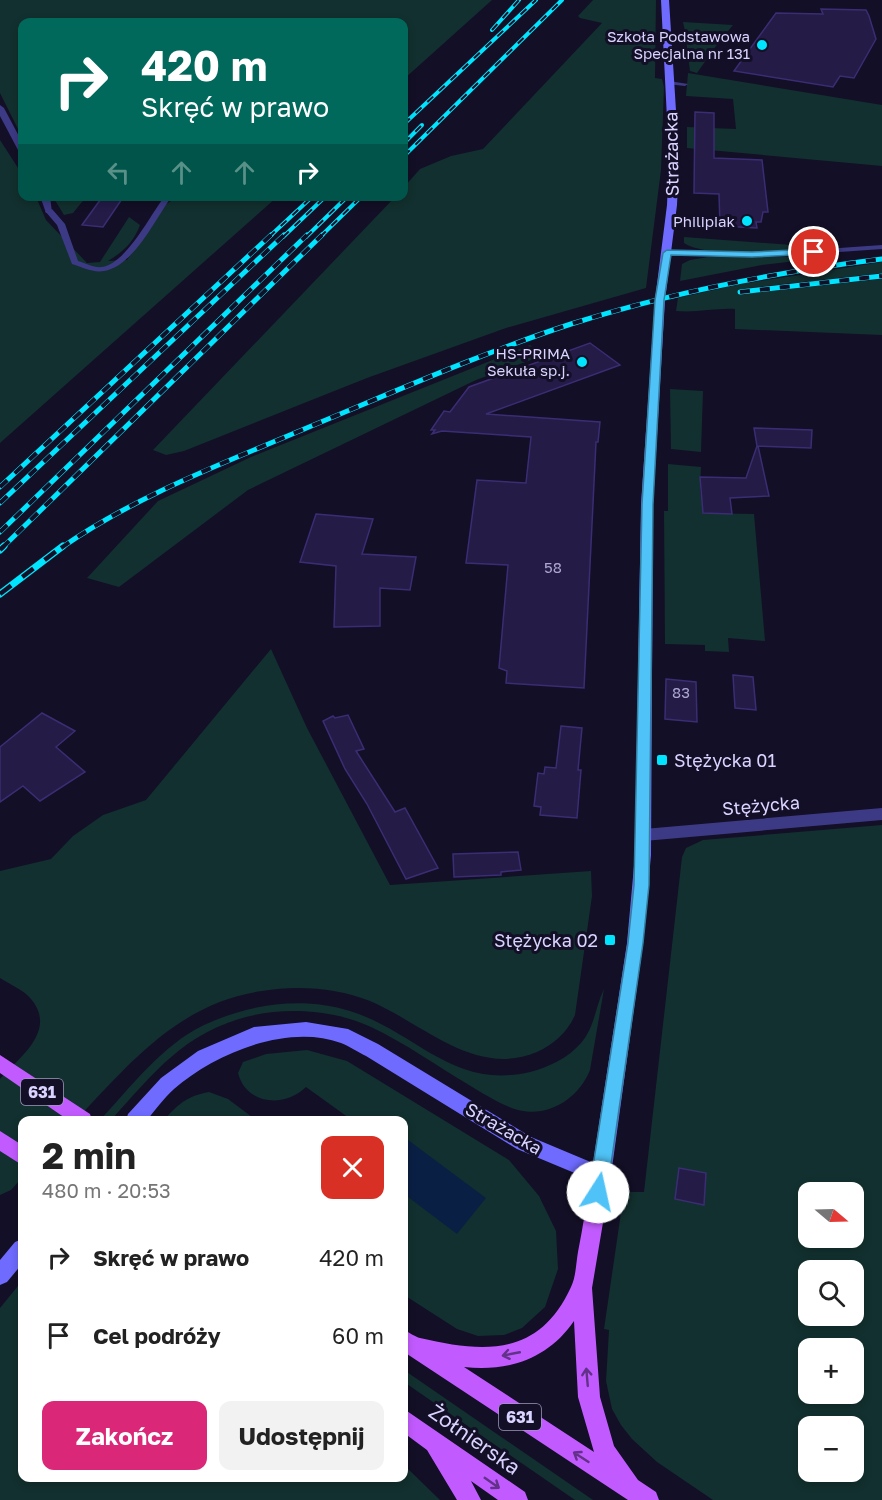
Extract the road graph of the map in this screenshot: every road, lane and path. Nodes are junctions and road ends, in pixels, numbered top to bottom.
1 (665, 0) edge
2 (669, 83) junction
3 (685, 84) dead end
4 (0, 108) edge
5 (18, 142) edge
6 (46, 201) edge
7 (165, 201) edge
8 (49, 211) joint
9 (867, 239) dead end
10 (878, 248) edge
11 (667, 253) junction
12 (882, 814) edge
13 (644, 835) junction
14 (0, 1063) edge
15 (77, 1116) edge
16 (139, 1116) edge
17 (0, 1140) edge
18 (18, 1153) edge
19 (601, 1175) junction
20 (18, 1253) edge
21 (2, 1270) edge
22 (582, 1288) junction
23 (408, 1342) edge
24 (408, 1343) edge
25 (408, 1423) edge
26 (433, 1442) junction
27 (639, 1494) edge
28 (470, 1500) edge
29 (517, 1500) edge

1 - 2 main road, Strażacka
2 - 3 lane
2 - 11 main road, Strażacka
4 - 5 street
6 - 8 street
7 - 8 lane
9 - 10 lane
10 - 11 lane
11 - 13 main road, Strażacka
12 - 13 street, Stężycka
13 - 19 main road, Strażacka
14 - 15 main road, 631
16 - 19 main road, Strażacka
17 - 18 main road
19 - 22 main road
20 - 21 main road
22 -> 23 main road
27 -> 22 main road
27 -> 24 main road, 631
25 - 26 main road, Żołnierska
26 - 28 main road
26 -> 29 main road, Żołnierska

